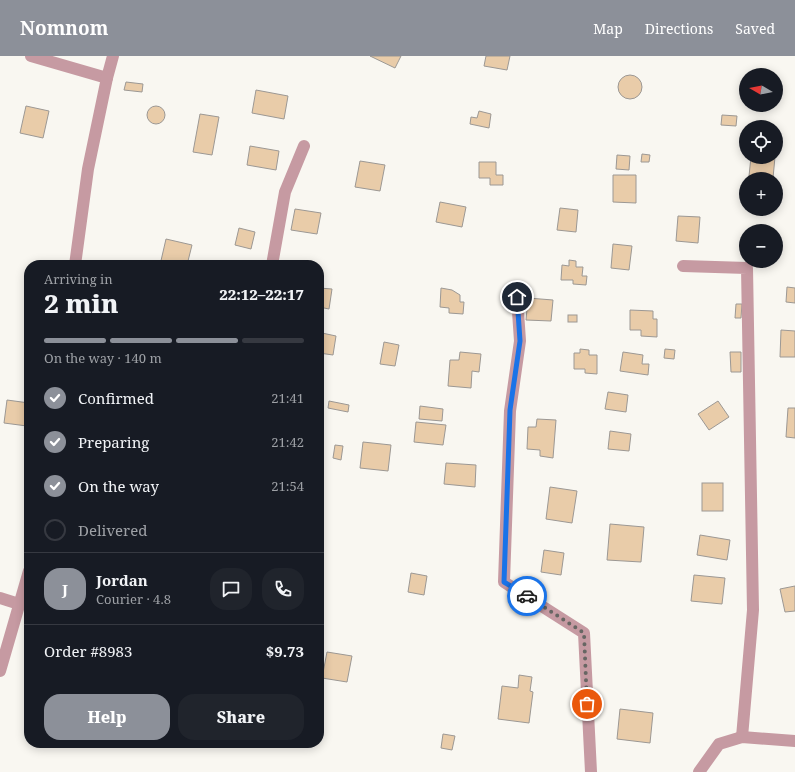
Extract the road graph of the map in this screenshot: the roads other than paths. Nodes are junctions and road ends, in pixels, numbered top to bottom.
1 (31, 56) edge
2 (113, 56) edge
3 (107, 78) junction
4 (304, 146) dead end
5 (76, 260) edge
6 (273, 260) edge
7 (683, 266) dead end
8 (517, 297) dead end
9 (24, 595) edge
10 (0, 598) edge
11 (19, 604) junction
12 (0, 671) edge
13 (742, 737) junction
14 (795, 741) edge
15 (591, 772) edge
16 (700, 772) edge

1 - 3 street
2 - 3 street
3 - 5 street
4 - 6 street
7 - 13 street
8 - 15 street
9 - 11 street
10 - 11 street
11 - 12 street
13 - 14 street
13 - 16 street

